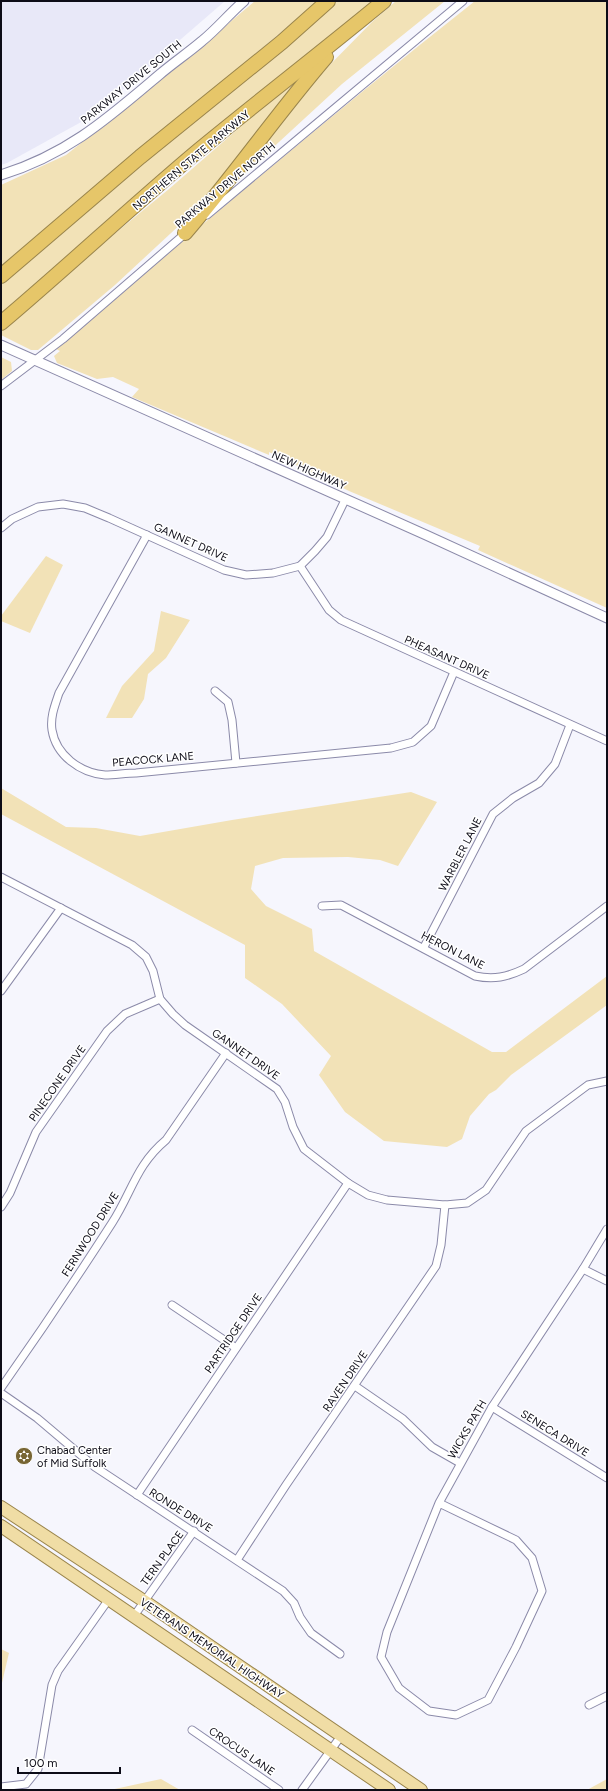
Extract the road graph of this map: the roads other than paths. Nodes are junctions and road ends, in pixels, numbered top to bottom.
1 (244, 1) edge
2 (328, 1) edge
3 (384, 1) edge
4 (463, 1) edge
5 (352, 27) junction
6 (1, 175) edge
7 (185, 233) junction
8 (1, 276) edge
9 (1, 323) edge
10 (2, 346) edge
11 (36, 360) junction
12 (1, 386) edge
13 (346, 500) junction
14 (1, 528) edge
15 (147, 535) junction
16 (300, 566) junction
17 (607, 618) edge
18 (454, 672) junction
19 (215, 691) dead end
20 (570, 725) junction
21 (607, 741) edge
22 (236, 763) junction
23 (1, 877) edge
24 (322, 906) dead end
25 (607, 906) edge
26 (61, 908) junction
27 (424, 947) junction
28 (1, 991) edge
29 (160, 999) junction
30 (226, 1053) junction
31 (607, 1081) edge
32 (348, 1183) junction
33 (445, 1205) junction
34 (1, 1207) edge
35 (607, 1229) edge
36 (583, 1269) junction
37 (607, 1281) edge
38 (172, 1305) dead end
39 (236, 1348) junction
40 (355, 1386) junction
41 (1, 1388) edge
42 (1, 1393) edge
43 (492, 1407) junction
44 (460, 1463) junction
45 (607, 1478) edge
46 (137, 1495) junction
47 (439, 1503) junction
48 (1, 1507) edge
49 (1, 1526) edge
50 (194, 1531) junction
51 (237, 1560) junction
52 (109, 1599) junction
53 (144, 1602) junction
54 (134, 1616) junction
55 (340, 1654) dead end
56 (607, 1696) edge
57 (589, 1705) dead end
58 (192, 1730) dead end
59 (341, 1736) junction
60 (330, 1750) junction
61 (1, 1787) edge
62 (279, 1790) edge
63 (302, 1790) edge
64 (389, 1790) edge
65 (421, 1790) edge

1 - 6 street, PARKWAY DRIVE SOUTH
2 - 8 highway
3 - 5 highway, NORTHERN STATE PARKWAY
4 - 7 street, PARKWAY DRIVE NORTH
5 - 7 highway
5 - 9 highway, NORTHERN STATE PARKWAY
7 - 11 street, PARKWAY DRIVE NORTH
10 - 11 street, NEW HIGHWAY
11 - 12 street, PARKWAY DRIVE NORTH
11 - 13 street, NEW HIGHWAY
13 - 16 street
13 - 17 street, NEW HIGHWAY
14 - 15 street, GANNET DRIVE
15 - 16 street, GANNET DRIVE
15 - 22 street, PEACOCK LANE
16 - 18 street, PHEASANT DRIVE
18 - 20 street, PHEASANT DRIVE
18 - 22 street, PEACOCK LANE
19 - 22 street
20 - 21 street, PHEASANT DRIVE
20 - 27 street, WARBLER LANE
23 - 26 street, GANNET DRIVE
24 - 27 street, HERON LANE
25 - 27 street, HERON LANE
26 - 28 street
26 - 29 street, GANNET DRIVE
29 - 30 street, GANNET DRIVE
29 - 34 street, PINECONE DRIVE
30 - 32 street, GANNET DRIVE
30 - 41 street, FERNWOOD DRIVE
31 - 33 street, GANNET DRIVE
32 - 33 street, GANNET DRIVE
32 - 39 street, PARTRIDGE DRIVE
33 - 40 street, RAVEN DRIVE
35 - 36 street, WICKS PATH
36 - 37 street
36 - 43 street, WICKS PATH
38 - 39 street
39 - 46 street, PARTRIDGE DRIVE
40 - 44 street
40 - 51 street, RAVEN DRIVE
42 - 46 street, RONDE DRIVE
43 - 44 street, WICKS PATH
43 - 45 street, SENECA DRIVE
44 - 47 street, WICKS PATH
46 - 50 street, RONDE DRIVE
47 - 47 street, WICKS PATH
48 - 53 main road, VETERANS MEMORIAL HIGHWAY
49 - 52 main road, VETERANS MEMORIAL HIGHWAY
50 - 51 street, RONDE DRIVE
50 - 53 street, TERN PLACE
51 - 55 street, RONDE DRIVE
52 - 54 main road, VETERANS MEMORIAL HIGHWAY
52 - 61 street
53 - 54 street, TERN PLACE
53 - 59 main road, VETERANS MEMORIAL HIGHWAY
54 - 60 main road, VETERANS MEMORIAL HIGHWAY
56 - 57 street
58 - 62 street, CROCUS LANE
59 - 60 street
59 - 65 main road, VETERANS MEMORIAL HIGHWAY
60 - 63 street
60 - 64 main road, VETERANS MEMORIAL HIGHWAY

